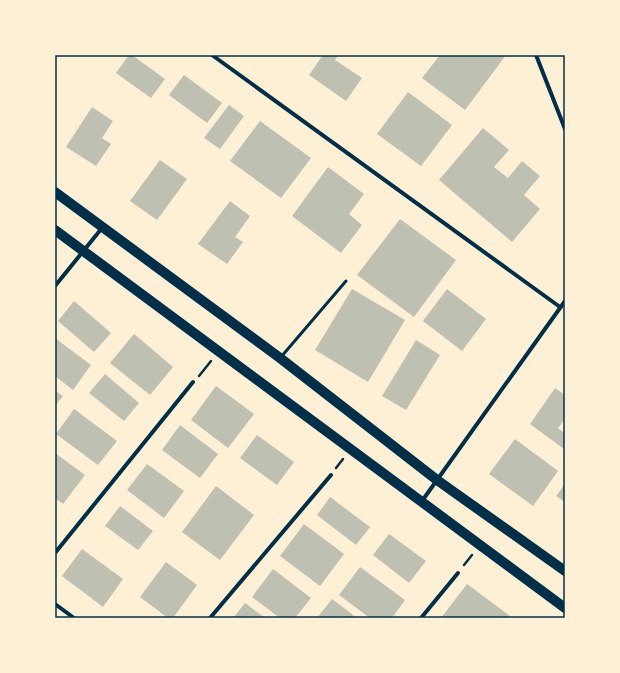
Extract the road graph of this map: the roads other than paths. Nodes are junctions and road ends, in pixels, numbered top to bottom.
1 (212, 55) edge
2 (536, 55) edge
3 (565, 129) edge
4 (55, 192) edge
5 (102, 228) junction
6 (55, 230) edge
7 (83, 251) junction
8 (346, 281) dead end
9 (55, 286) edge
10 (565, 301) edge
11 (560, 307) junction
12 (280, 358) junction
13 (193, 382) road end
14 (330, 474) road end
15 (437, 480) junction
16 (422, 502) junction
17 (55, 553) edge
18 (565, 571) edge
19 (458, 573) road end
20 (55, 604) edge
21 (565, 608) edge
22 (74, 618) edge
23 (210, 618) edge
24 (421, 618) edge

1 - 11 street
2 - 3 street
4 - 5 main road
5 - 7 street
5 - 12 main road
6 - 7 main road
7 - 9 street
7 - 16 main road
8 - 12 lane
10 - 11 street
11 - 15 street
12 - 15 main road
13 - 17 street
14 - 23 street
15 - 16 street
15 - 18 main road
16 - 21 main road
19 - 24 street
20 - 22 street

